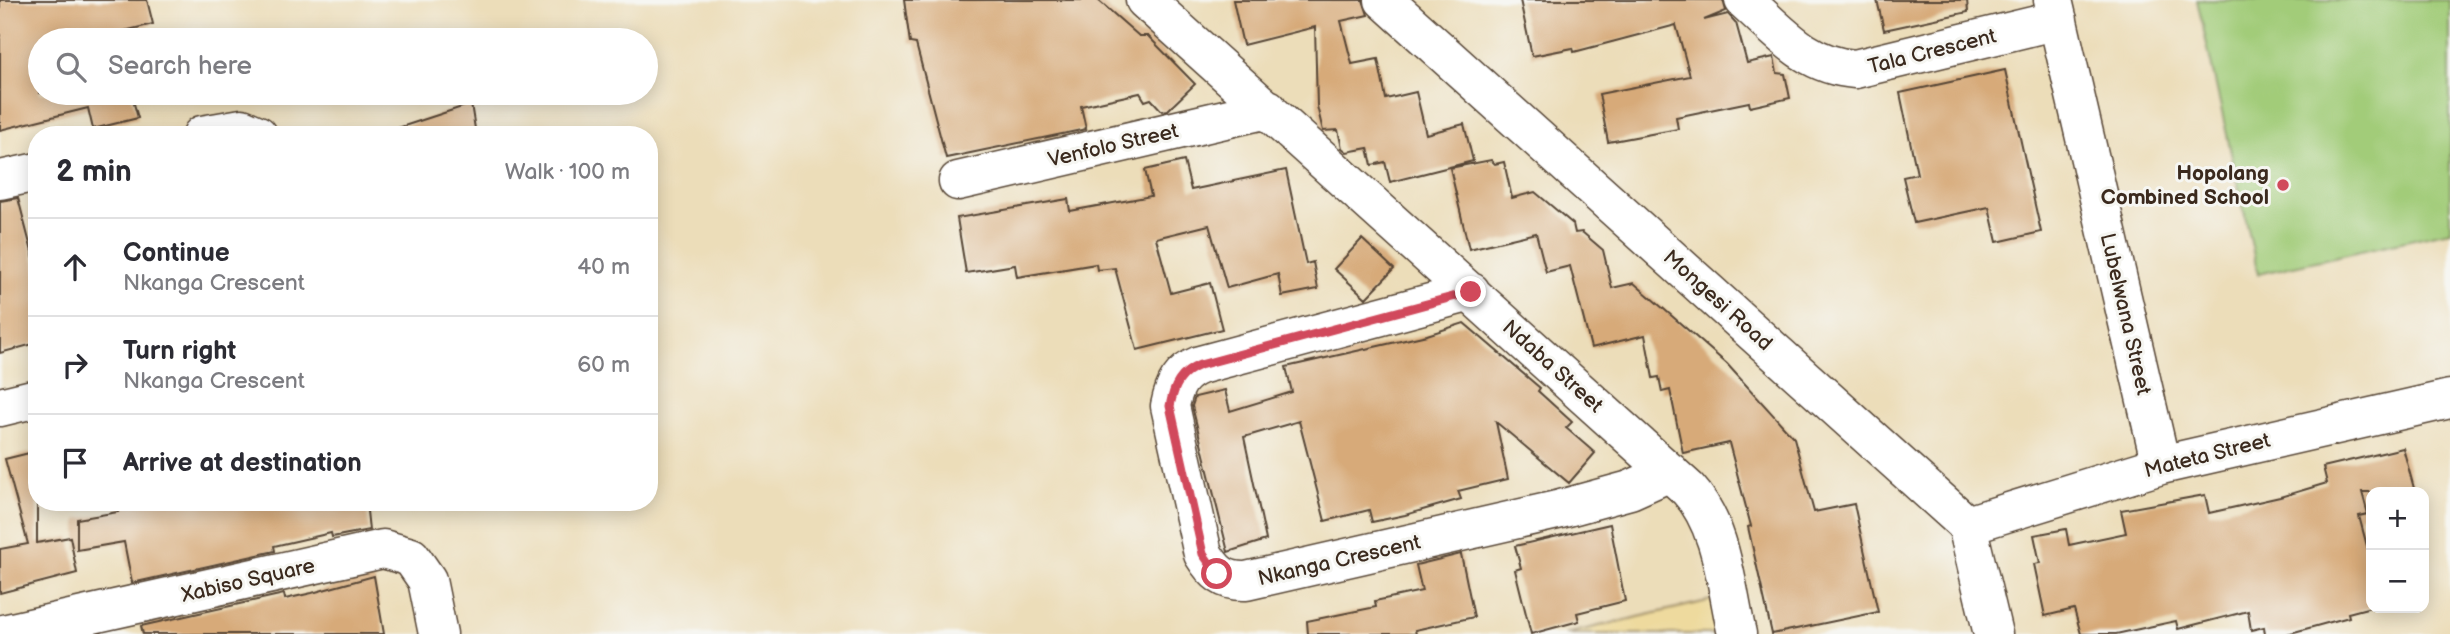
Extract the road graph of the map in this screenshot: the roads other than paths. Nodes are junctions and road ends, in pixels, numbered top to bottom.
1 (1145, 0) edge
2 (1384, 0) edge
3 (1744, 0) edge
4 (2056, 10) edge
5 (1268, 109) junction
6 (28, 174) edge
7 (0, 180) edge
8 (958, 181) dead end
9 (1471, 292) junction
10 (2450, 399) edge
11 (28, 400) edge
12 (0, 407) edge
13 (2161, 465) junction
14 (1670, 472) junction
15 (1967, 524) junction
16 (3, 634) edge
17 (438, 634) edge
18 (1737, 634) edge
19 (1993, 634) edge

1 - 5 street, Ndaba Street
2 - 15 street, Mongesi Road
3 - 4 street, Tala Crescent
4 - 13 street, Lubelwana Street
5 - 8 street, Venfolo Street
5 - 9 street, Ndaba Street
6 - 7 street
9 - 14 street, Ndaba Street
9 - 14 street, Nkanga Crescent
10 - 13 street, Mateta Street
11 - 12 street
13 - 15 street, Mateta Street
14 - 18 street, Ndaba Street
15 - 19 street
16 - 17 street, Xabiso Square

